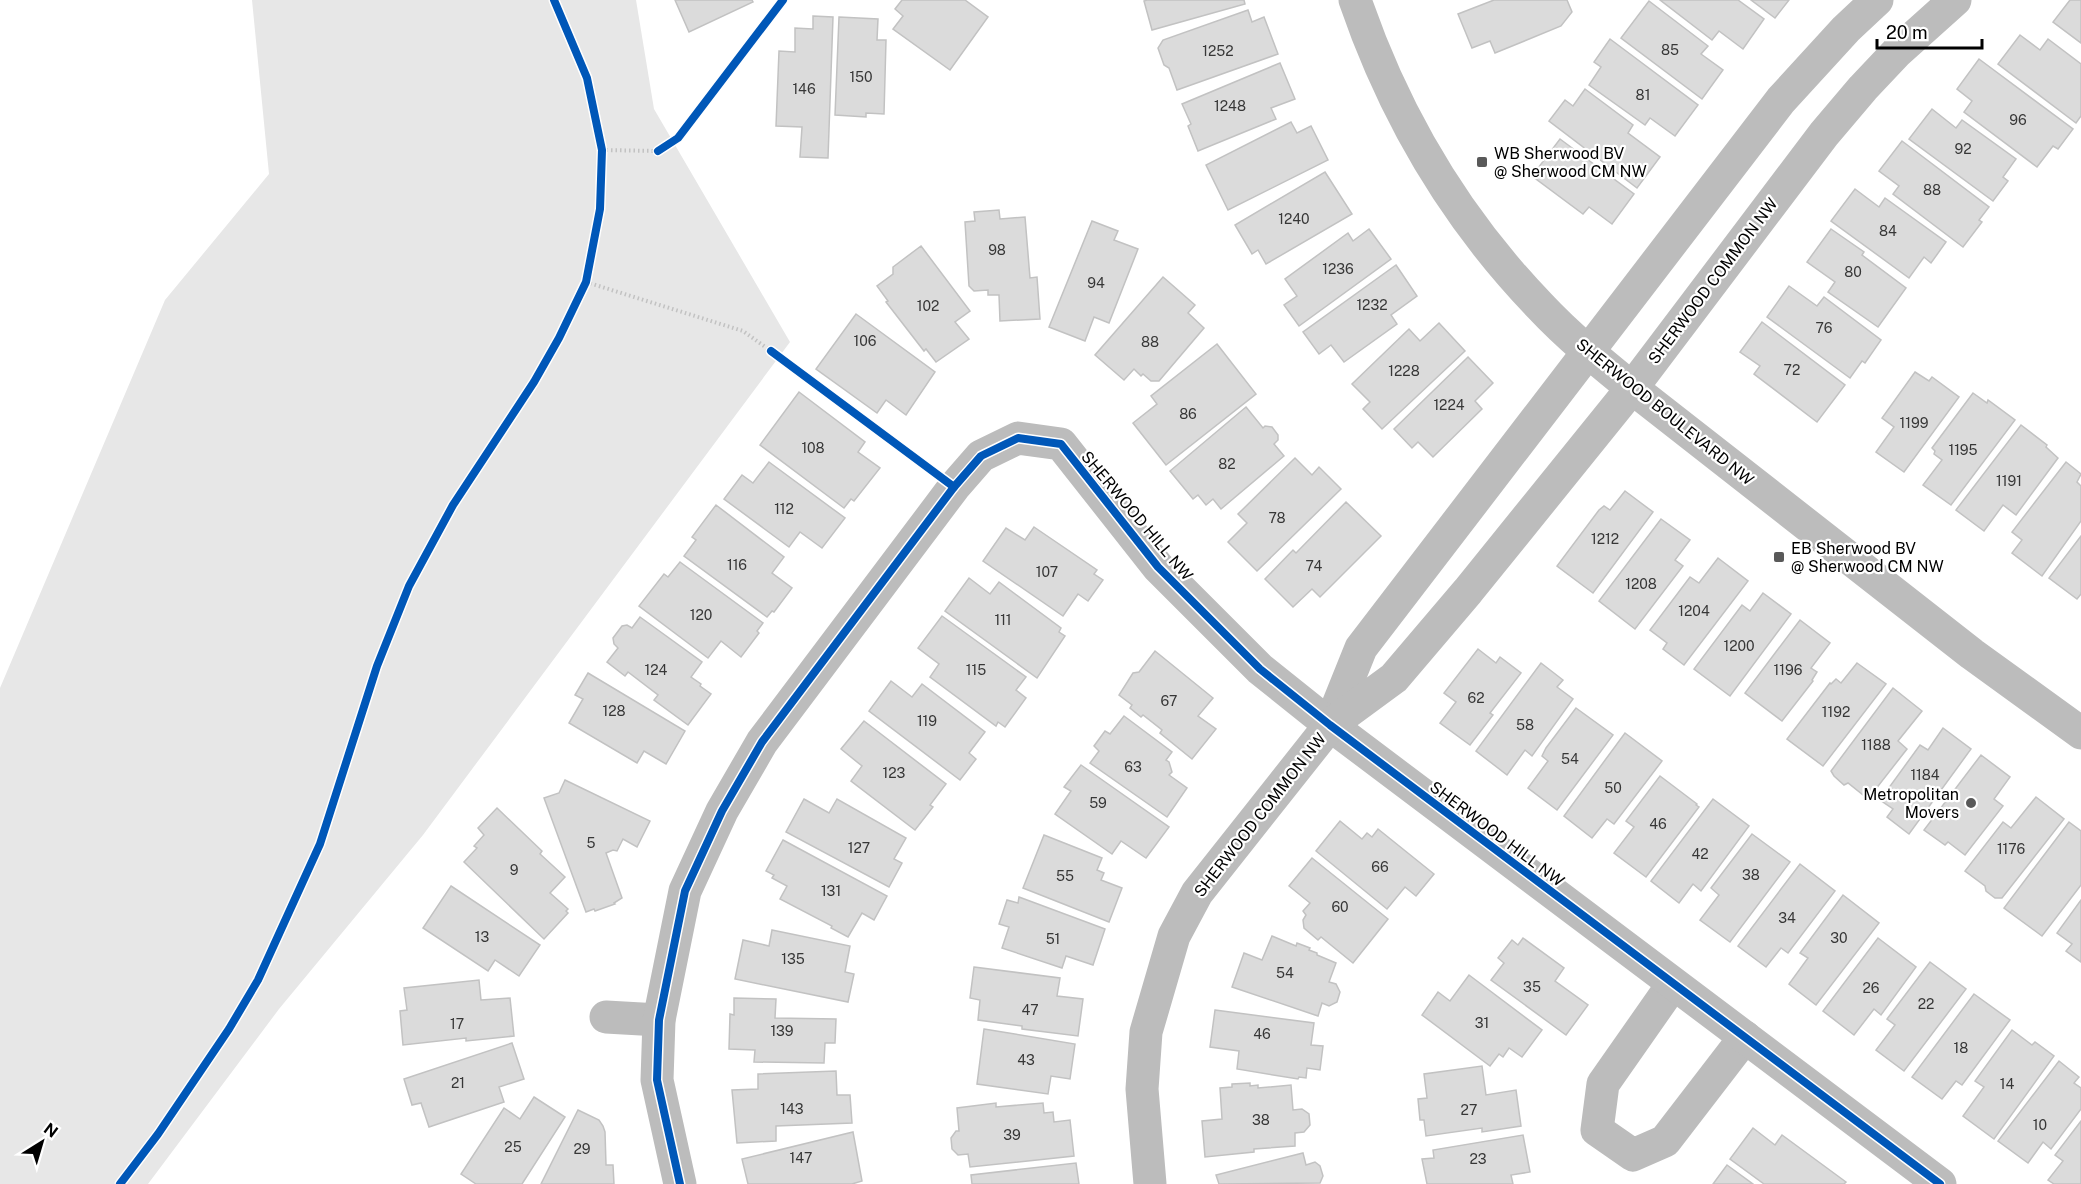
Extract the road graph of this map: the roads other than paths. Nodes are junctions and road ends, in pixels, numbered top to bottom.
1 (1355, 0) edge
2 (1877, 0) edge
3 (1955, 0) edge
4 (1588, 352) junction
5 (1632, 388) junction
6 (1330, 725) junction
7 (2081, 733) edge
8 (1673, 984) junction
9 (606, 1017) dead end
10 (659, 1020) junction
11 (1745, 1037) junction
12 (680, 1184) edge
13 (1150, 1184) edge
14 (1940, 1184) edge

1 - 4 street, SHERWOOD BOULEVARD NW
2 - 4 street, SHERWOOD COMMON NW
3 - 5 street, SHERWOOD COMMON NW
4 - 5 street, SHERWOOD BOULEVARD NW
4 - 6 street, SHERWOOD COMMON NW
5 - 6 street, SHERWOOD COMMON NW
5 - 7 street, SHERWOOD BOULEVARD NW
6 - 8 street, SHERWOOD HILL NW
6 - 10 street, SHERWOOD HILL NW
6 - 13 street, SHERWOOD COMMON NW
8 - 11 street, SHERWOOD HILL NW
8 - 11 street
9 - 10 street
10 - 12 street, SHERWOOD HILL NW
11 - 14 street, SHERWOOD HILL NW

